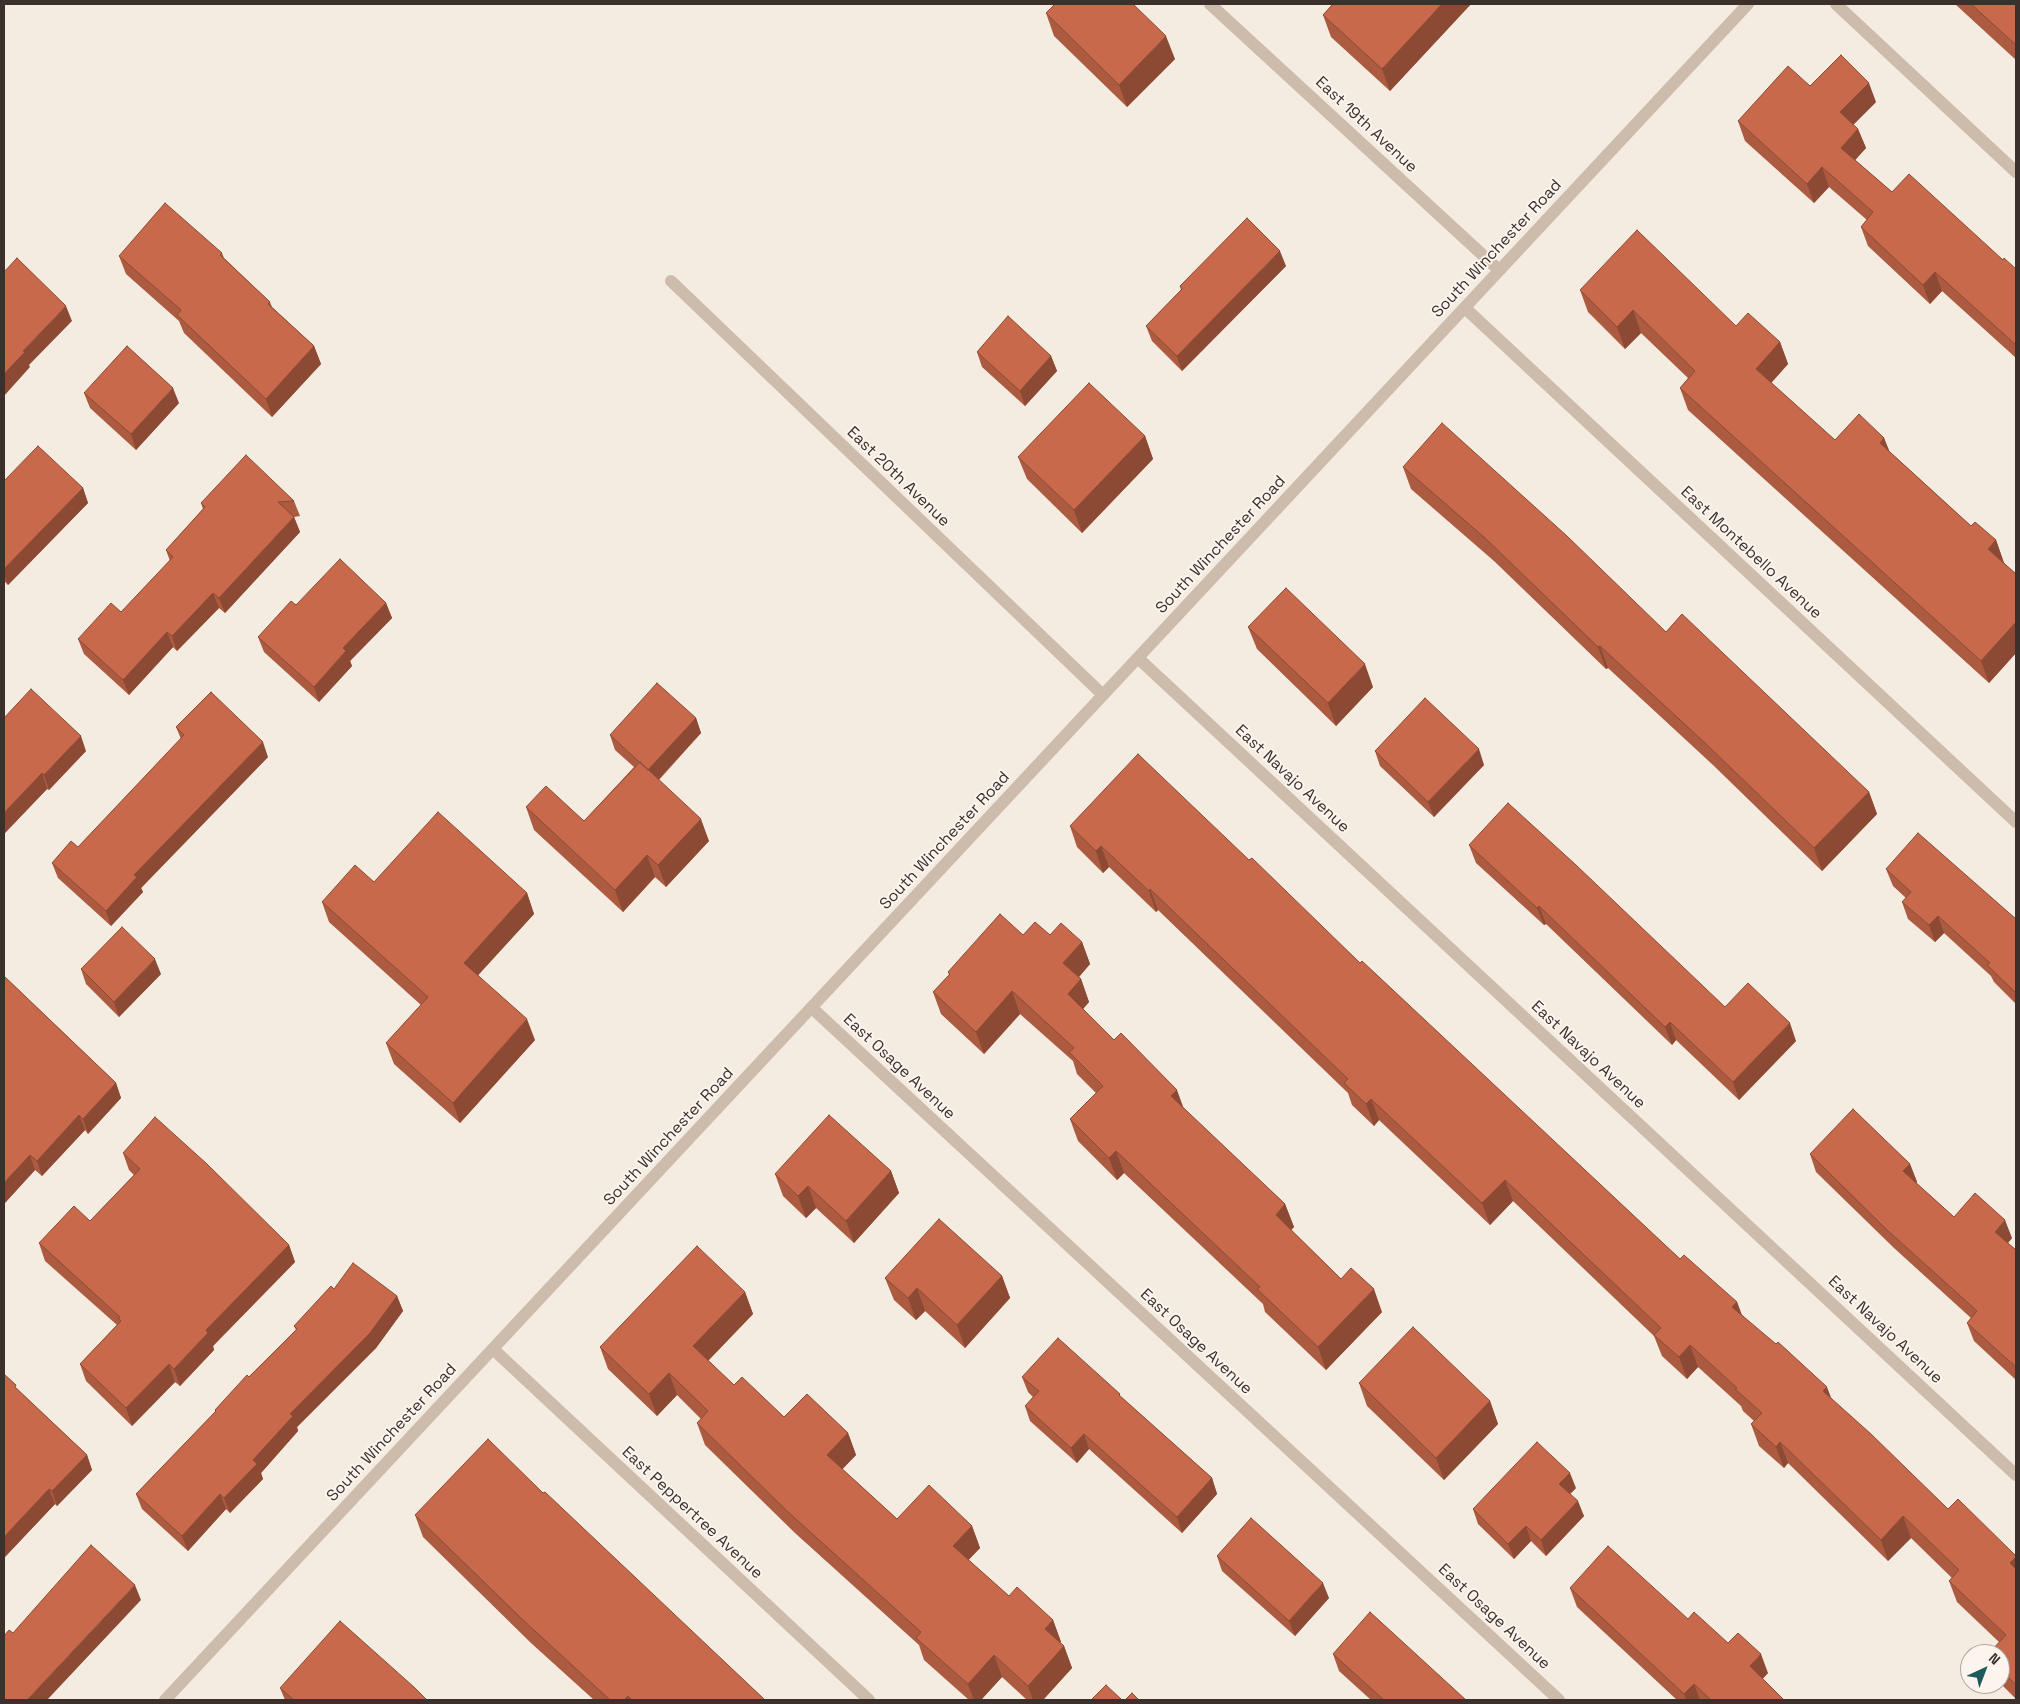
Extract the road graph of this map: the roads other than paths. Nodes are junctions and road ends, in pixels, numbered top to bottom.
1 (1210, 4) edge
2 (1748, 4) edge
3 (1836, 4) edge
4 (2016, 172) edge
5 (1500, 270) junction
6 (671, 281) dead end
7 (1465, 308) junction
8 (1138, 658) junction
9 (1103, 695) junction
10 (2016, 822) edge
11 (812, 1008) junction
12 (493, 1349) junction
13 (2016, 1475) edge
14 (165, 1700) edge
15 (869, 1700) edge
16 (1559, 1700) edge

1 - 5 street, East 19th Avenue
2 - 5 street, South Winchester Road
3 - 4 street
5 - 7 street, South Winchester Road
6 - 9 street, East 20th Avenue
7 - 8 street, South Winchester Road
7 - 10 street, East Montebello Avenue
8 - 9 street, South Winchester Road
8 - 13 street, East Navajo Avenue
9 - 11 street, South Winchester Road
11 - 12 street, South Winchester Road
11 - 16 street, East Osage Avenue
12 - 14 street, South Winchester Road
12 - 15 street, East Peppertree Avenue

